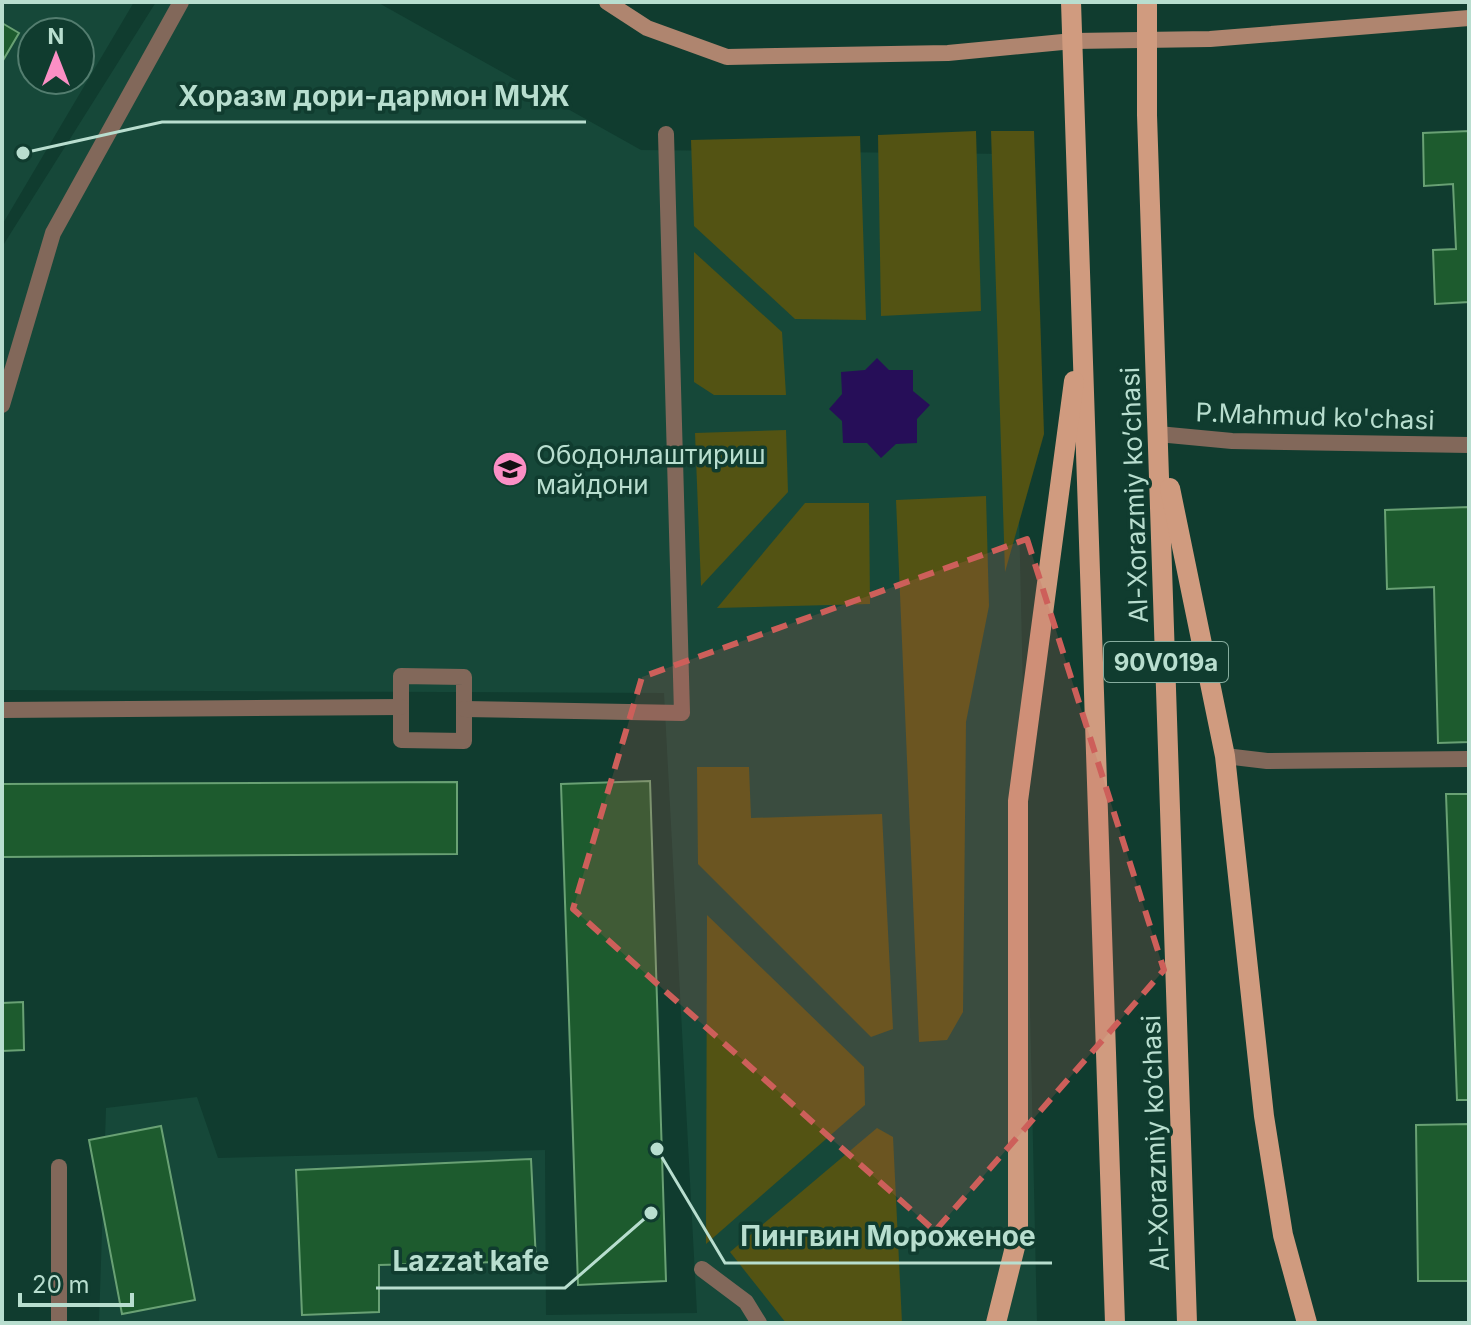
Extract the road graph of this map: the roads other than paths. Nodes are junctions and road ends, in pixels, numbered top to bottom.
1 (181, 2) edge
2 (607, 2) edge
3 (1071, 2) edge
4 (1147, 2) edge
5 (1469, 18) edge
6 (1145, 40) junction
7 (1073, 41) junction
8 (666, 134) dead end
9 (1082, 321) junction
10 (2, 405) edge
11 (1158, 434) junction
12 (1469, 445) edge
13 (401, 707) junction
14 (464, 709) junction
15 (2, 710) edge
16 (1225, 756) junction
17 (1469, 759) edge
18 (59, 1167) dead end
19 (702, 1269) dead end
20 (59, 1323) edge
21 (759, 1323) edge
22 (996, 1323) edge
23 (1115, 1323) edge
24 (1187, 1323) edge
25 (1307, 1323) edge

1 - 10 street
2 - 7 main road
3 - 7 main road, Al-Xorazmiy ko’chasi / 90V019a
4 - 6 main road, Al-Xorazmiy ko’chasi / 90V019a
5 - 6 main road
6 - 7 main road
6 - 11 main road, Al-Xorazmiy ko’chasi / 90V019a
7 - 9 main road, Al-Xorazmiy ko’chasi / 90V019a
8 - 14 street
9 - 22 main road
9 - 23 main road, Al-Xorazmiy ko’chasi / 90V019a
11 - 12 street, P.Mahmud ko'chasi
11 - 16 main road
11 - 24 main road, Al-Xorazmiy ko’chasi / 90V019a
13 - 14 street
13 - 14 street
13 - 15 street
16 - 17 street
16 - 25 main road
18 - 20 street
19 - 21 street

